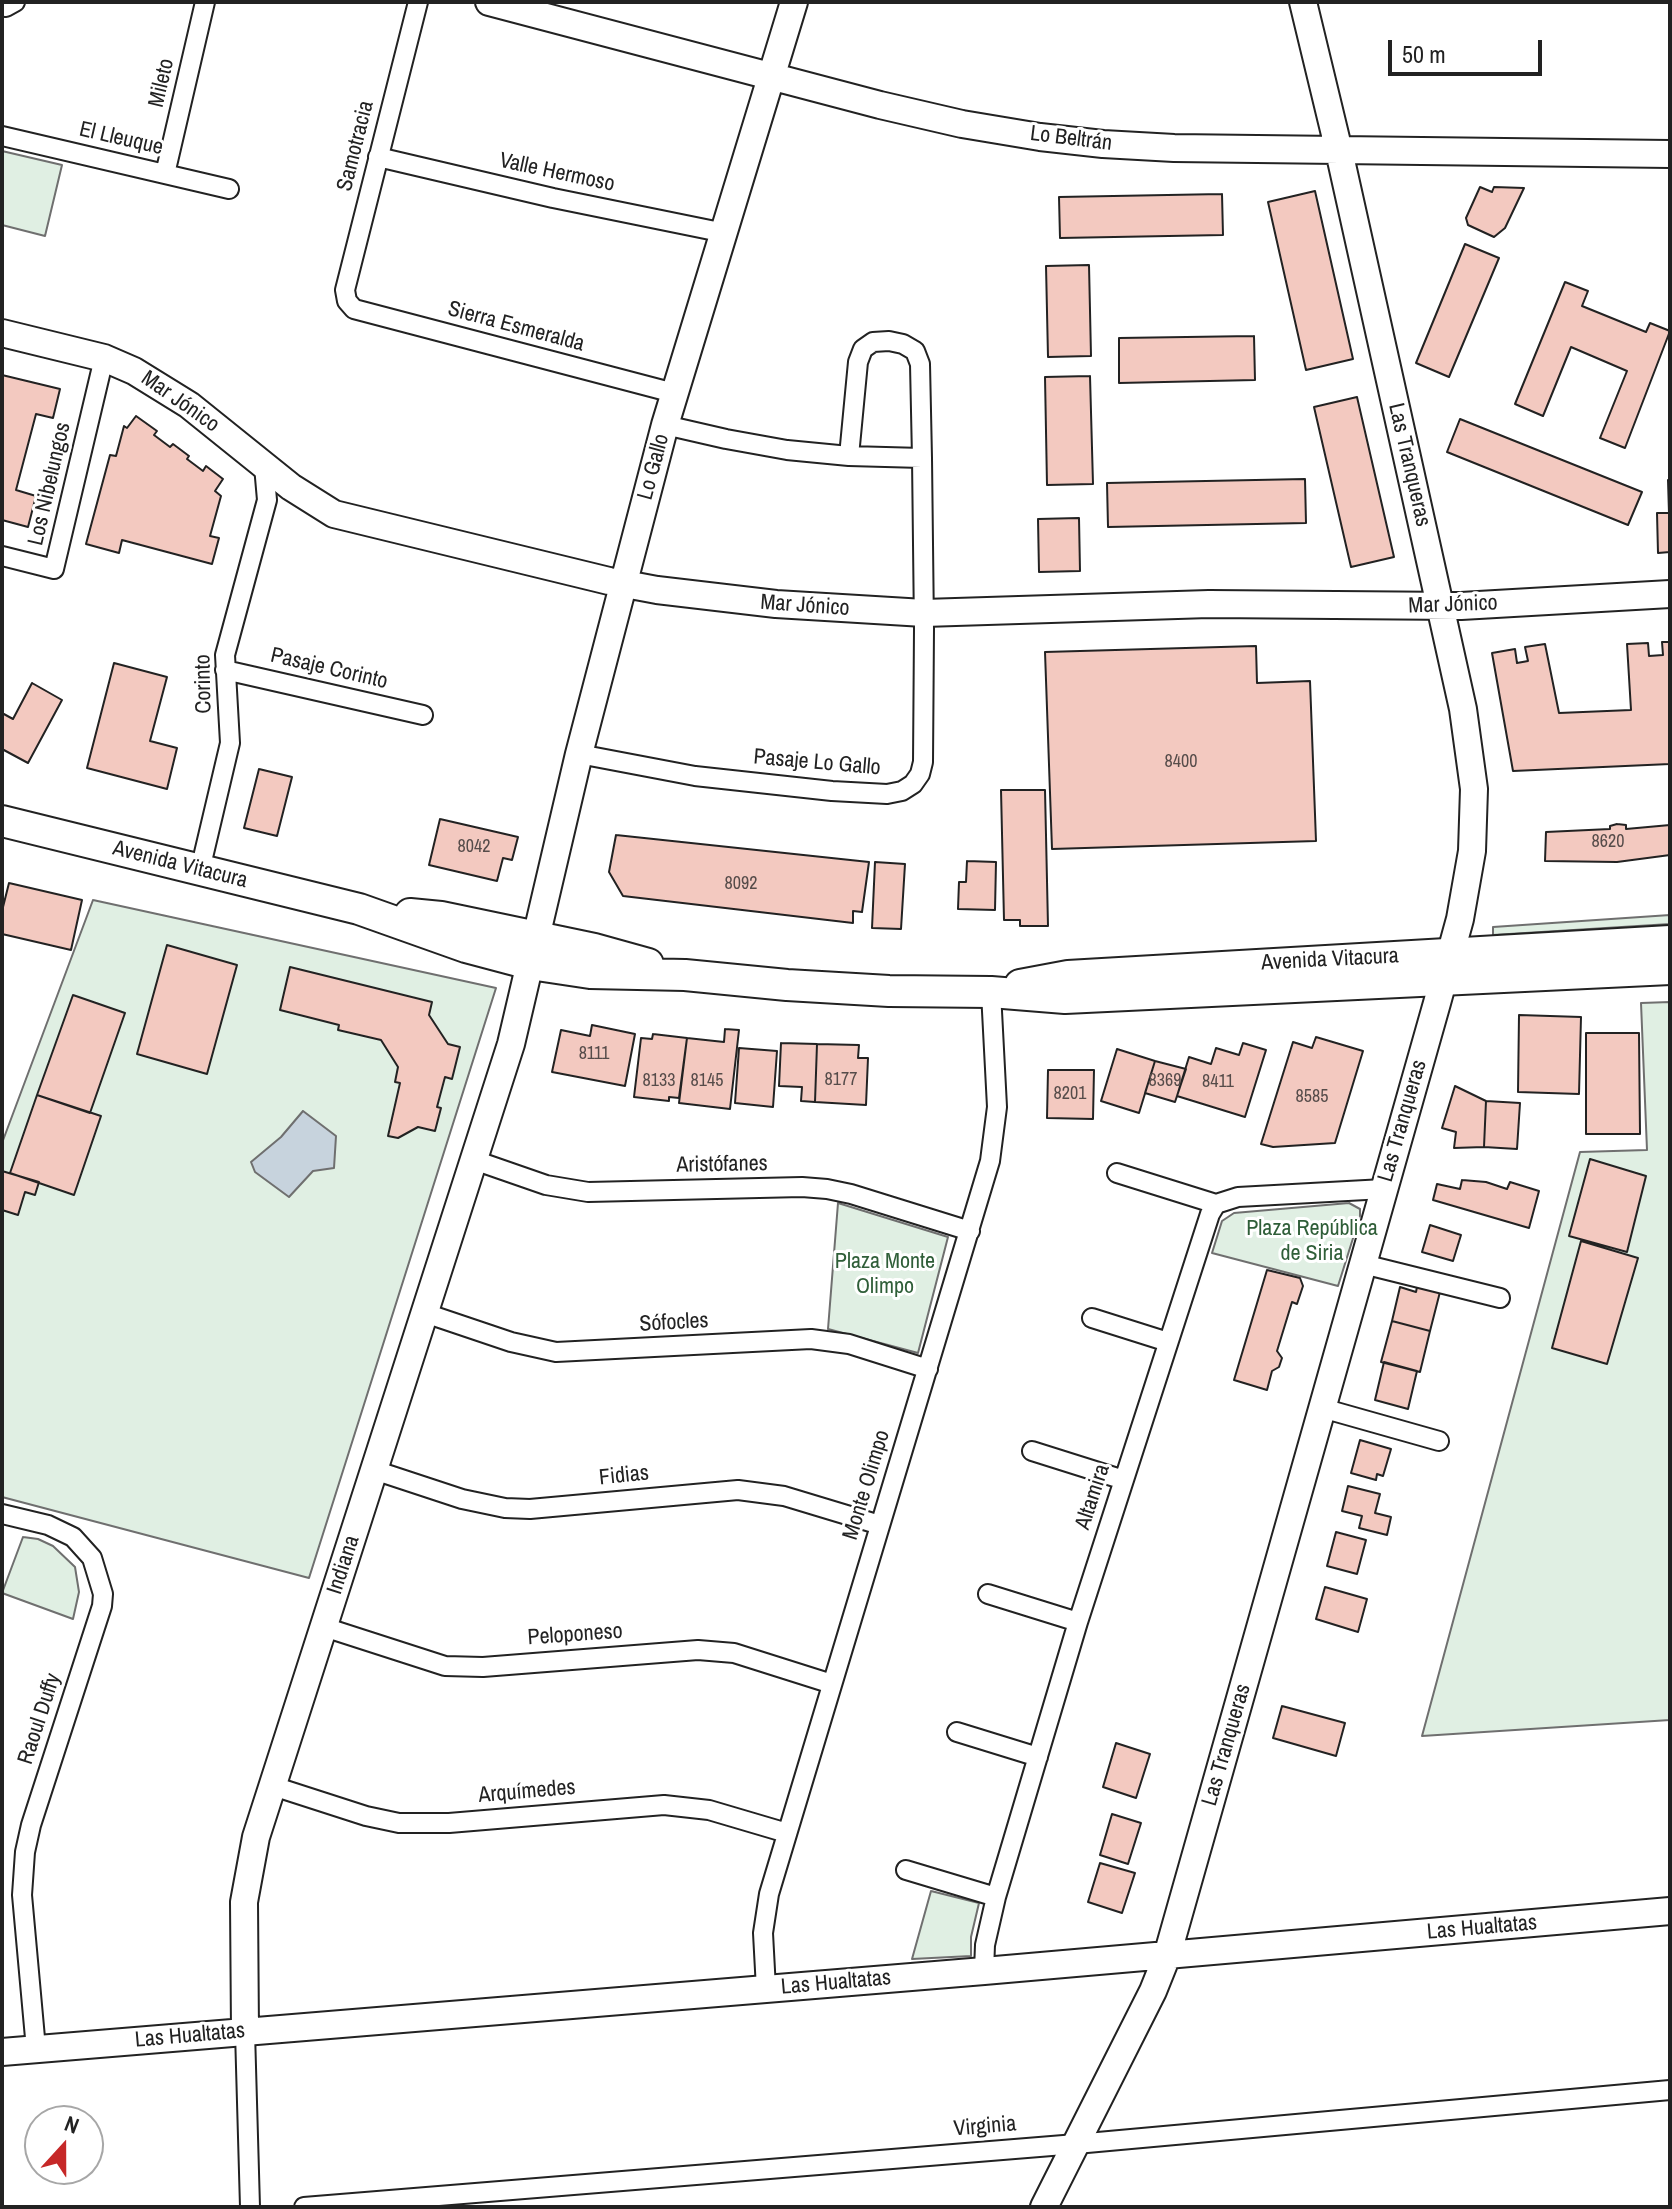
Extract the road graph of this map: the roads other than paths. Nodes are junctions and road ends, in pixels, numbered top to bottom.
1 (15, 2) edge
2 (205, 2) edge
3 (418, 2) edge
4 (489, 2) edge
5 (794, 2) edge
6 (1303, 2) edge
7 (2, 6) edge
8 (772, 76) junction
9 (2, 136) edge
10 (1339, 151) junction
11 (1670, 154) edge
12 (378, 157) junction
13 (165, 174) junction
14 (229, 189) dead end
15 (725, 233) junction
16 (347, 301) joint
17 (2, 333) edge
18 (104, 358) junction
19 (674, 393) junction
20 (665, 425) junction
21 (849, 456) junction
22 (922, 458) junction
23 (264, 466) junction
24 (291, 487) junction
25 (267, 500) junction
26 (2, 556) edge
27 (623, 583) junction
28 (1670, 594) edge
29 (1442, 606) junction
30 (924, 613) junction
31 (225, 670) junction
32 (423, 715) dead end
33 (579, 754) junction
34 (2, 821) edge
35 (200, 870) junction
36 (1670, 941) edge
37 (532, 951) junction
38 (1447, 967) junction
39 (1670, 969) edge
40 (991, 992) junction
41 (474, 1160) junction
42 (1117, 1173) dead end
43 (1384, 1189) junction
44 (1216, 1204) junction
45 (970, 1231) junction
46 (1363, 1264) junction
47 (1500, 1298) dead end
48 (425, 1313) junction
49 (1092, 1318) dead end
50 (1168, 1342) junction
51 (928, 1369) junction
52 (1322, 1408) junction
53 (1439, 1441) dead end
54 (1032, 1451) dead end
55 (374, 1470) junction
56 (1124, 1480) junction
57 (2, 1514) edge
58 (880, 1525) junction
59 (988, 1594) dead end
60 (1078, 1622) junction
61 (324, 1627) junction
62 (832, 1684) junction
63 (957, 1732) dead end
64 (1038, 1757) junction
65 (273, 1786) junction
66 (787, 1833) junction
67 (906, 1870) dead end
68 (996, 1897) junction
69 (1670, 1911) edge
70 (1167, 1956) junction
71 (984, 1971) junction
72 (766, 1989) junction
73 (245, 2032) junction
74 (36, 2049) junction
75 (2, 2052) edge
76 (1670, 2090) edge
77 (1076, 2144) junction
78 (250, 2207) edge
79 (304, 2207) edge
80 (1044, 2207) edge

1 - 7 street
2 - 13 street, Mileto
3 - 12 street, Samotracia
4 - 8 street, Lo Beltrán
5 - 8 street, Lo Gallo
6 - 10 street, Las Tranqueras
8 - 10 street, Lo Beltrán
8 - 15 street, Lo Gallo
9 - 13 street, El Lleuque
10 - 11 street, Lo Beltrán
10 - 29 street, Las Tranqueras
12 - 15 street, Valle Hermoso
12 - 16 street, Samotracia
13 - 14 street, El Lleuque
15 - 19 street, Lo Gallo
16 - 19 street, Sierra Esmeralda
17 - 18 street, Mar Jónico
18 - 23 street, Mar Jónico
18 - 26 street, Los Nibelungos
19 - 20 street, Lo Gallo
20 - 21 street
20 - 27 street, Lo Gallo
21 - 22 street
21 - 22 street, Pasaje Lo Gallo
22 - 30 street, Pasaje Lo Gallo
23 - 24 street, Mar Jónico
23 - 25 street, Corinto
24 - 25 street
24 - 27 street, Mar Jónico
25 - 31 street, Corinto
27 - 30 street, Mar Jónico
27 - 33 street, Lo Gallo
28 - 29 street, Mar Jónico
29 - 30 street, Mar Jónico
29 - 38 street, Las Tranqueras
30 - 33 street, Pasaje Lo Gallo
31 - 32 street, Pasaje Corinto
31 - 35 street, Corinto
33 - 37 street, Lo Gallo
34 - 35 main road, Avenida Vitacura
35 - 37 main road, Avenida Vitacura
36 - 38 main road, Avenida Vitacura
37 - 40 main road, Avenida Vitacura
37 - 41 street, Indiana
38 - 39 main road, Avenida Vitacura
38 - 40 main road, Avenida Vitacura
38 - 43 street, Las Tranqueras
40 - 45 street, Monte Olimpo
41 - 45 street, Aristófanes
41 - 48 street, Indiana
42 - 44 street
43 - 44 street
43 - 46 street, Las Tranqueras
44 - 50 street, Altamira
45 - 51 street, Monte Olimpo
46 - 47 street
46 - 52 street, Las Tranqueras
48 - 51 street, Sófocles
48 - 55 street, Indiana
49 - 50 street
50 - 56 street, Altamira
51 - 58 street, Monte Olimpo
52 - 53 street
52 - 70 street, Las Tranqueras
54 - 56 street
55 - 58 street, Fidias
55 - 61 street, Indiana
56 - 60 street, Altamira
57 - 74 street, Raoul Duffy
58 - 62 street, Monte Olimpo
59 - 60 street
60 - 64 street, Altamira
61 - 62 street, Peloponeso
61 - 65 street, Indiana
62 - 66 street, Monte Olimpo
63 - 64 street
64 - 68 street, Altamira
65 - 66 street, Arquímedes
65 - 73 street, Indiana
66 - 72 street, Monte Olimpo
67 - 68 street
68 - 71 street, Altamira
69 - 70 street, Las Hualtatas
70 - 71 street, Las Hualtatas
70 - 77 street, Las Tranqueras
71 - 72 street, Las Hualtatas
72 - 73 street, Las Hualtatas
73 - 74 street, Las Hualtatas
73 - 78 street, Indiana
74 - 75 street, Las Hualtatas
76 - 77 street, Virginia
77 - 79 street, Virginia
77 - 80 street, Las Tranqueras

